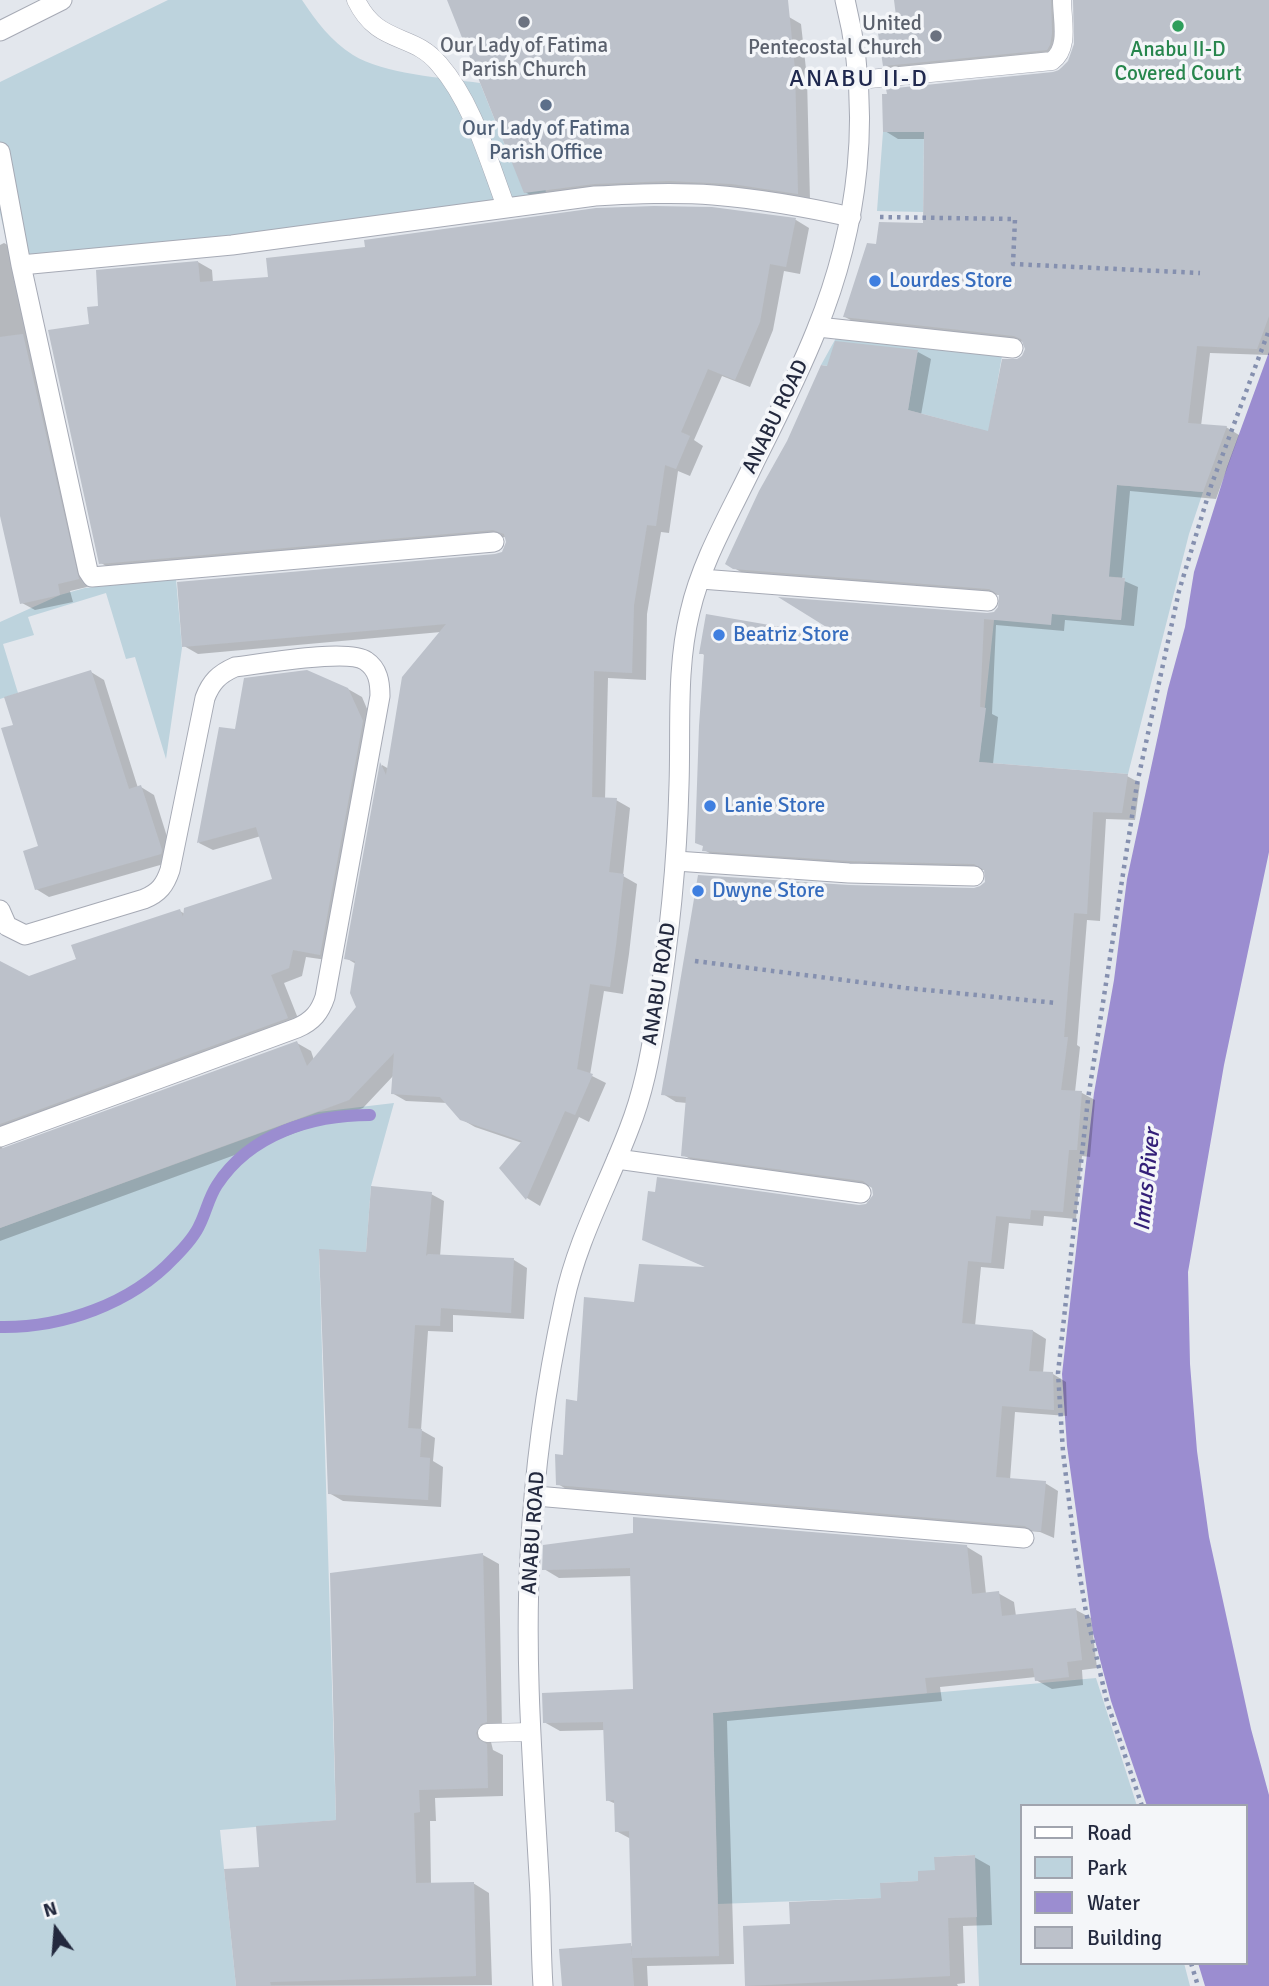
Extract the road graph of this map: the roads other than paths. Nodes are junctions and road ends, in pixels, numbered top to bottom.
1 (62, 0) edge
2 (356, 0) edge
3 (845, 0) edge
4 (1062, 0) edge
5 (0, 31) edge
6 (859, 79) junction
7 (0, 152) edge
8 (506, 207) junction
9 (851, 217) junction
10 (21, 265) junction
11 (818, 327) junction
12 (1013, 348) dead end
13 (494, 542) dead end
14 (701, 579) junction
15 (988, 601) dead end
16 (676, 861) junction
17 (974, 876) dead end
18 (0, 910) edge
19 (0, 1137) edge
20 (617, 1159) junction
21 (861, 1193) dead end
22 (536, 1496) junction
23 (1024, 1538) dead end
24 (530, 1732) junction
25 (487, 1733) dead end
26 (543, 1986) edge

1 - 5 street
2 - 8 lane
3 - 6 street, ANABU ROAD
4 - 6 lane
6 - 9 street, ANABU ROAD
7 - 10 street
8 - 9 street
8 - 10 street
9 - 11 street, ANABU ROAD
10 - 13 street
11 - 12 street
11 - 14 street, ANABU ROAD
14 - 15 street
14 - 16 street, ANABU ROAD
16 - 17 street
16 - 20 street, ANABU ROAD
18 - 19 street
20 - 21 street
20 - 22 street, ANABU ROAD
22 - 23 street
22 - 24 street, ANABU ROAD
24 - 25 lane
24 - 26 street, ANABU ROAD

